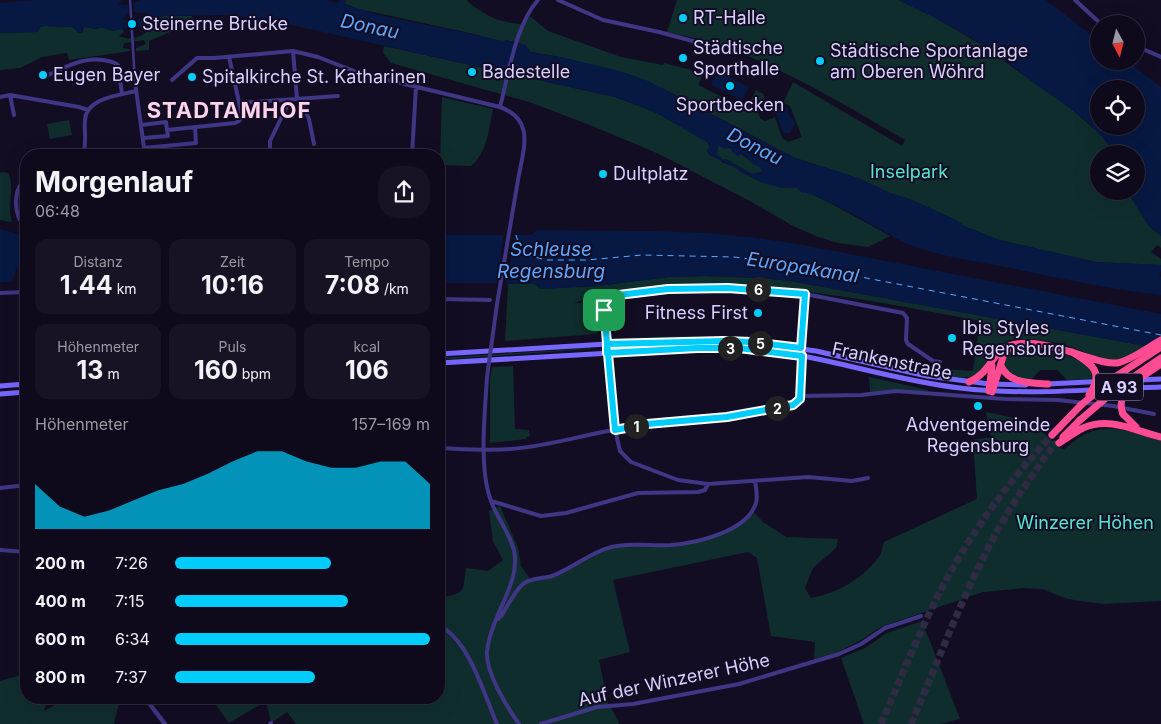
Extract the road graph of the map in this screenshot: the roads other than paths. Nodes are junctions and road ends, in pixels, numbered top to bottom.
1 (130, 0) edge
2 (538, 0) edge
3 (558, 0) edge
4 (1075, 0) edge
5 (1091, 15) edge
6 (722, 49) dead end
7 (293, 50) junction
8 (1145, 50) edge
9 (229, 57) junction
10 (1161, 57) edge
11 (42, 78) dead end
12 (174, 79) dead end
13 (135, 82) joint
14 (416, 87) junction
15 (136, 91) junction
16 (122, 94) junction
17 (10, 95) junction
18 (338, 96) dead end
19 (0, 97) edge
20 (299, 99) junction
21 (288, 100) junction
22 (240, 103) junction
23 (500, 107) junction
24 (88, 110) junction
25 (14, 116) dead end
26 (141, 125) junction
27 (195, 127) junction
28 (167, 130) junction
29 (168, 136) junction
30 (143, 138) junction
31 (314, 144) dead end
32 (169, 146) junction
33 (144, 148) joint
34 (85, 149) edge
35 (270, 149) edge
36 (412, 149) edge
37 (20, 184) edge
38 (20, 220) edge
39 (20, 292) edge
40 (0, 293) edge
41 (805, 294) junction
42 (445, 299) edge
43 (490, 300) dead end
44 (1161, 340) edge
45 (607, 344) junction
46 (1013, 345) junction
47 (1161, 347) edge
48 (801, 348) junction
49 (1072, 352) junction
50 (607, 353) junction
51 (445, 354) edge
52 (802, 356) junction
53 (1161, 358) edge
54 (445, 362) edge
55 (940, 362) dead end
56 (992, 363) junction
57 (1161, 364) edge
58 (1001, 366) junction
59 (1161, 379) edge
60 (970, 382) junction
61 (20, 384) edge
62 (1048, 384) junction
63 (0, 386) edge
64 (1161, 387) edge
65 (991, 388) junction
66 (20, 392) edge
67 (0, 394) edge
68 (802, 396) junction
69 (1081, 405) junction
70 (1154, 414) dead end
71 (615, 430) junction
72 (1145, 432) junction
73 (1052, 435) tunnel mouth
74 (1161, 437) edge
75 (445, 448) edge
76 (484, 450) junction
77 (868, 478) dead end
78 (755, 481) junction
79 (708, 484) junction
80 (20, 486) edge
81 (0, 488) edge
82 (491, 501) junction
83 (0, 550) edge
84 (20, 552) edge
85 (922, 616) dead end
86 (496, 620) junction
87 (445, 628) edge
88 (149, 704) edge
89 (165, 724) edge
90 (497, 724) edge
91 (519, 724) edge
92 (541, 724) edge

1 - 13 street
2 - 23 street
3 - 6 street
4 - 5 street
7 - 9 street
7 - 14 street
7 - 20 street
8 - 10 street
9 - 12 street
9 - 22 street
11 - 16 street
13 - 15 street
14 - 23 street
14 - 36 street
15 - 16 street
15 - 26 street
16 - 24 street
17 - 19 street
17 - 24 street
17 - 25 street
18 - 20 street
20 - 21 street
20 - 31 street
21 - 22 street
21 - 35 street
22 - 27 street
23 - 76 street, bridge
24 - 34 street
26 - 28 street
26 - 30 street
27 - 28 street
27 - 32 street
28 - 29 street
29 - 30 street
29 - 32 street
30 - 33 street
32 - 33 street
37 - 38 street
39 - 40 street
41 - 45 street
41 - 48 street
41 - 55 street
42 - 43 street
44 - 49 highway, bridge
45 - 48 main road, Frankenstraße
45 - 50 street
45 - 51 main road, Frankenstraße
46 - 49 highway
46 - 56 highway
46 - 58 highway
47 - 69 highway, A 93, bridge
48 - 60 main road, Frankenstraße
49 - 69 highway, bridge
50 - 52 main road, Frankenstraße
50 - 54 main road, Frankenstraße
50 - 71 street
52 - 65 main road, Frankenstraße
52 - 68 street
53 - 72 highway, A 93, bridge
56 - 60 highway
56 - 65 highway
57 - 72 highway, bridge
58 - 62 highway
58 - 65 highway
59 - 62 main road, Frankenstraße
60 - 65 main road, Frankenstraße
61 - 63 main road
62 - 65 main road, Frankenstraße
64 - 65 main road, Frankenstraße
66 - 67 main road
68 - 70 street
68 - 71 street
69 - 73 highway, A 93
71 - 76 street
71 - 79 street
72 - 74 highway
75 - 76 street
76 - 82 street
77 - 78 street
78 - 79 street
78 - 86 street
79 - 82 street
80 - 81 street
82 - 86 street
83 - 84 street
85 - 92 street, Auf der Winzerer Höhe
86 - 91 street
87 - 90 street
88 - 89 street

